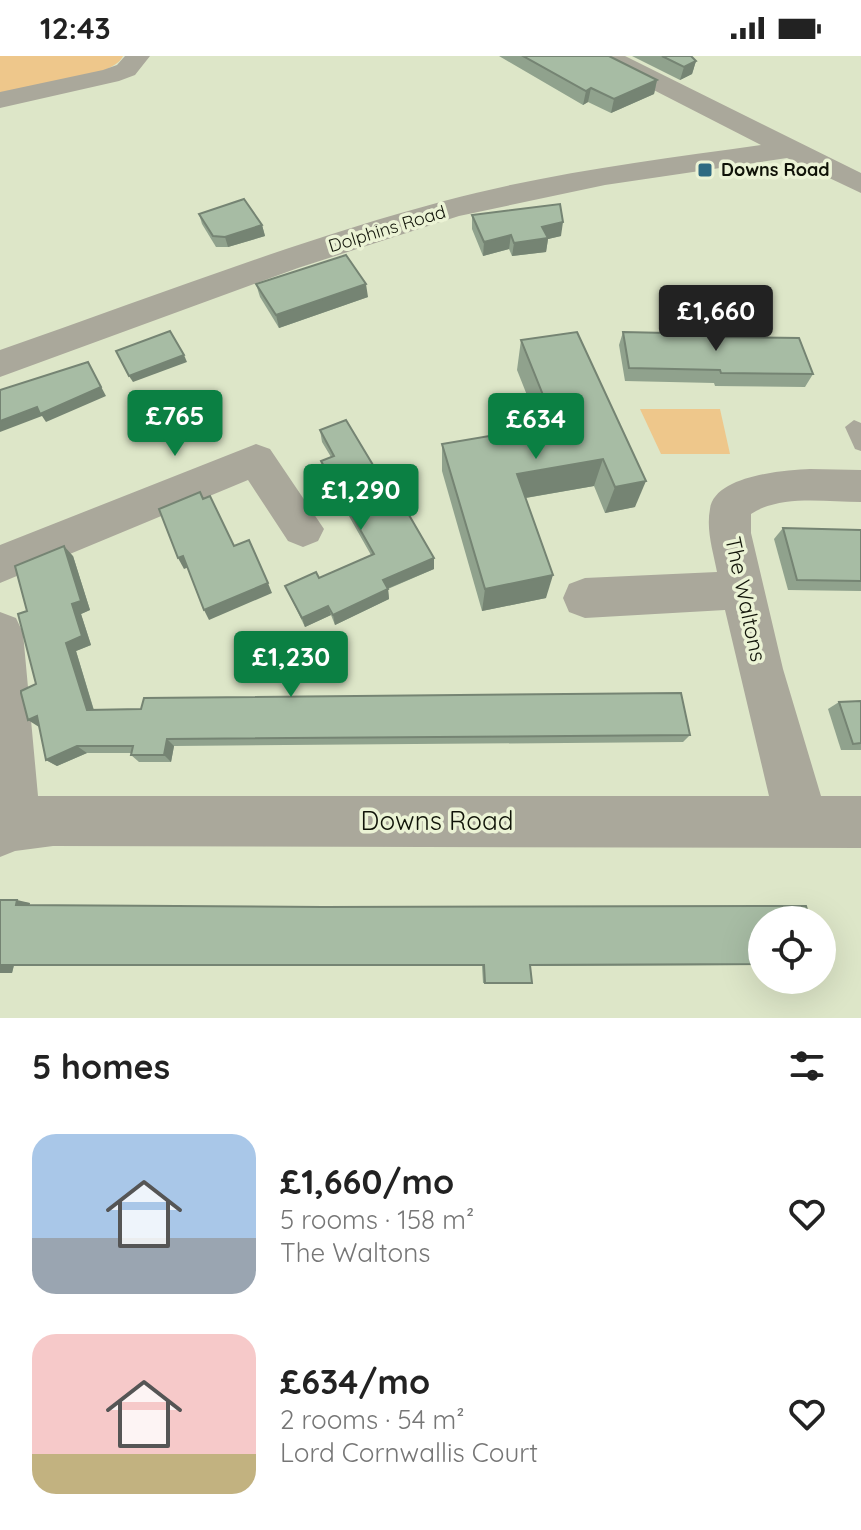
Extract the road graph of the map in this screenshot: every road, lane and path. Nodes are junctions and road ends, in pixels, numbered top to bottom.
1 (138, 56) edge
2 (606, 56) edge
3 (0, 100) edge
4 (789, 149) junction
5 (861, 184) edge
6 (0, 364) edge
7 (861, 486) edge
8 (303, 529) dead end
9 (0, 564) edge
10 (743, 590) junction
11 (585, 598) dead end
12 (0, 633) edge
13 (802, 822) junction
14 (861, 822) edge
15 (7, 828) edge

1 - 3 street
2 - 4 street
4 - 5 street
4 - 6 street, Dolphins Road
7 - 10 street, The Waltons
8 - 9 street
10 - 11 street
10 - 13 street, The Waltons
12 - 15 street, Downs Road
13 - 14 street, Downs Road
13 - 15 street, Downs Road

